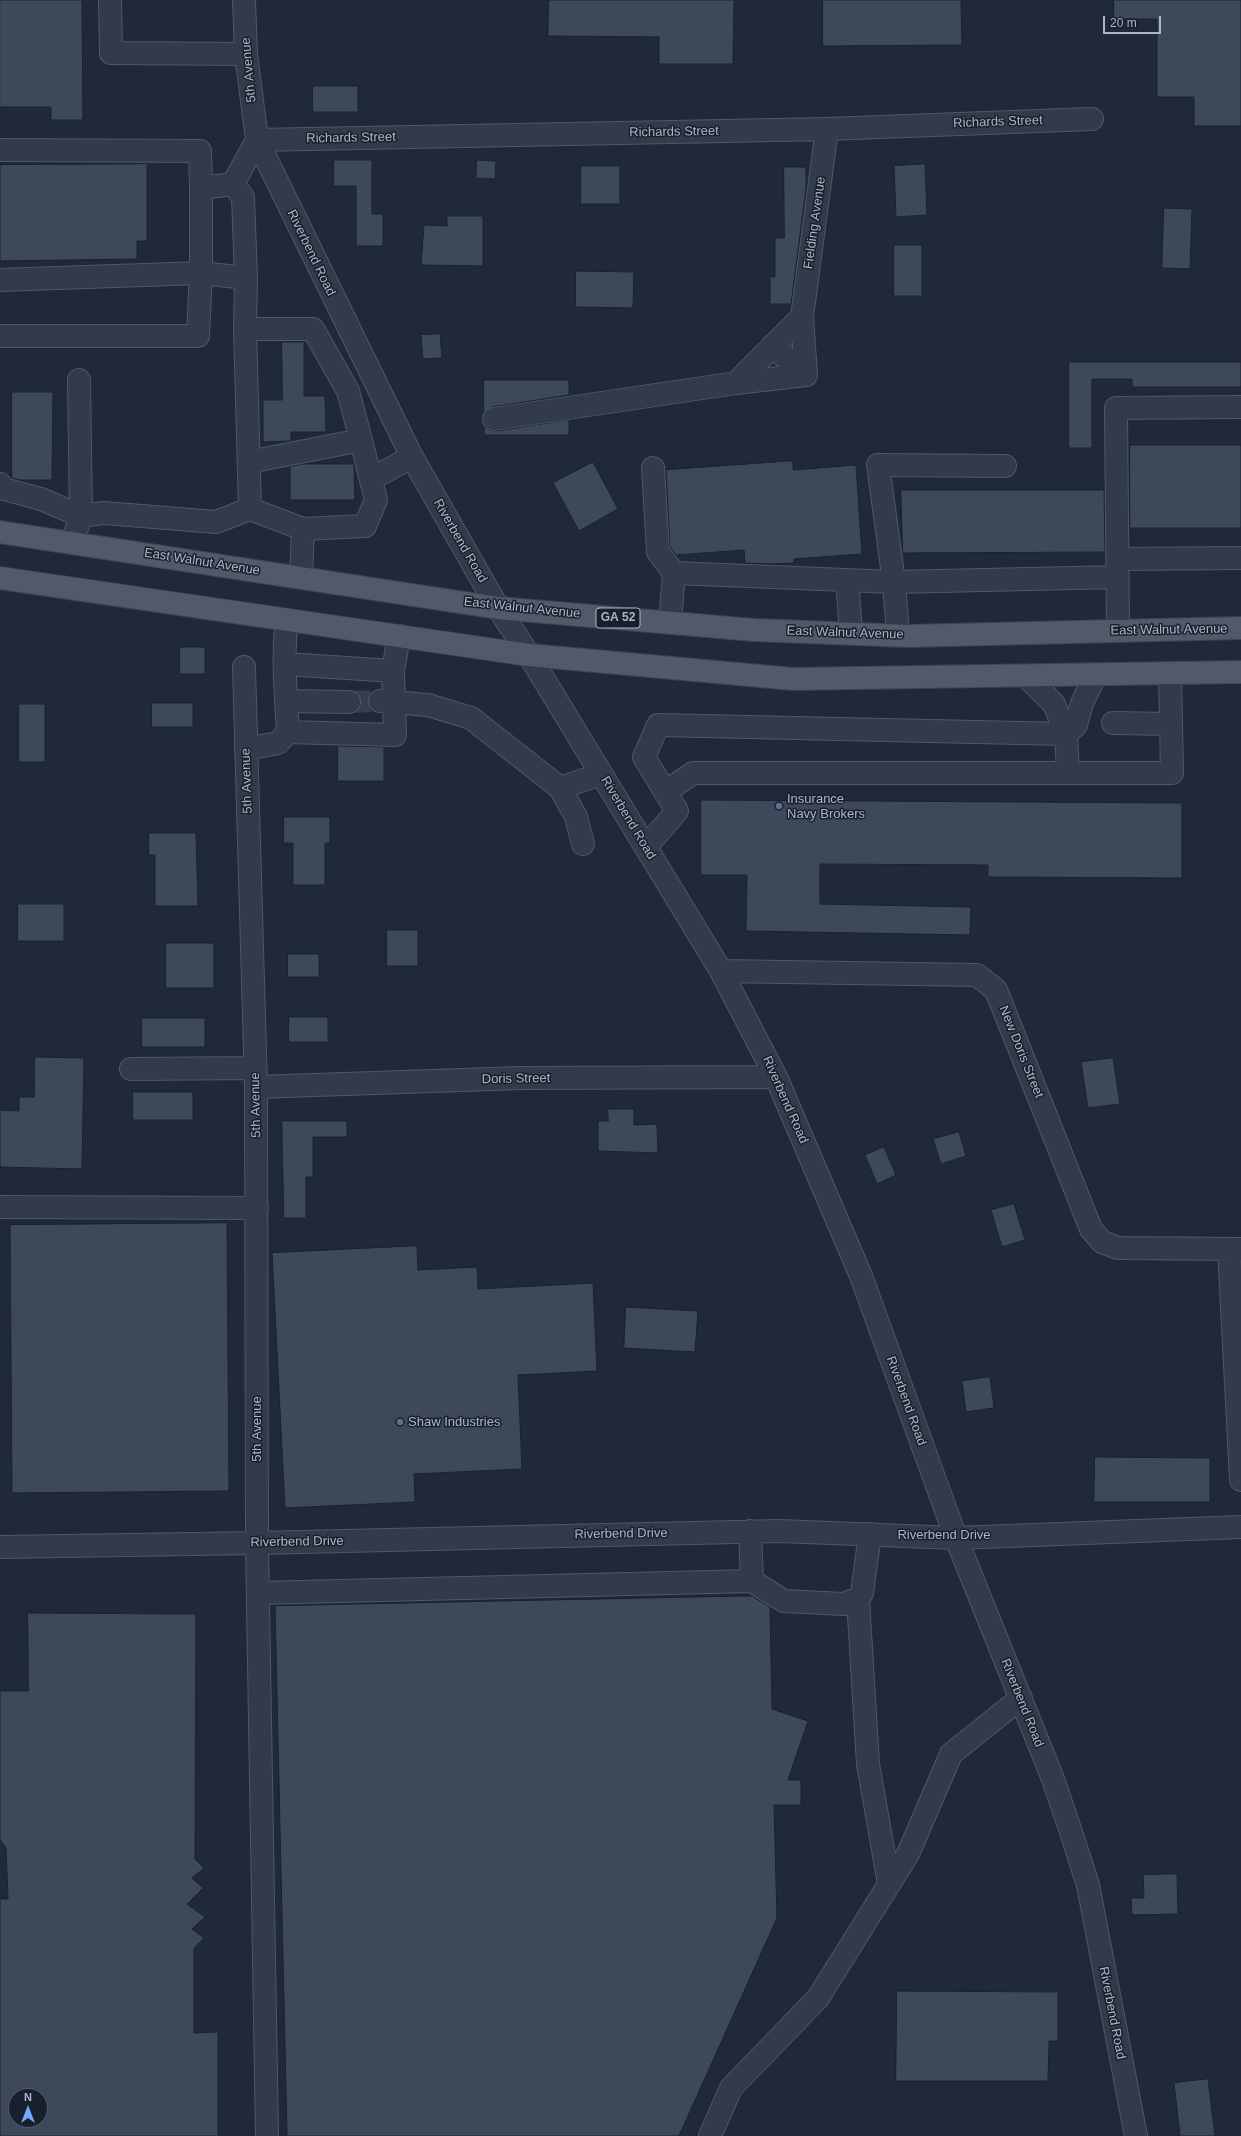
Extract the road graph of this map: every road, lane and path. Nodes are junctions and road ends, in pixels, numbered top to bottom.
1 (110, 0) edge
2 (244, 0) edge
3 (246, 54) junction
4 (1092, 119) dead end
5 (827, 129) junction
6 (256, 140) junction
7 (0, 150) edge
8 (232, 184) junction
9 (201, 188) junction
10 (201, 272) junction
11 (246, 278) junction
12 (0, 280) edge
13 (802, 317) junction
14 (245, 328) junction
15 (0, 336) edge
16 (772, 346) junction
17 (371, 375) junction
18 (806, 375) junction
19 (79, 380) dead end
20 (736, 383) junction
21 (348, 391) junction
22 (1241, 407) edge
23 (494, 419) dead end
24 (361, 440) junction
25 (412, 457) junction
26 (249, 462) junction
27 (1005, 466) dead end
28 (653, 468) dead end
29 (371, 478) junction
30 (0, 484) edge
31 (250, 509) junction
32 (81, 516) junction
33 (303, 529) junction
34 (0, 532) edge
35 (72, 542) junction
36 (1241, 558) edge
37 (1118, 568) junction
38 (674, 573) junction
39 (301, 577) junction
40 (0, 578) edge
41 (847, 580) junction
42 (894, 582) junction
43 (498, 608) junction
44 (287, 620) junction
45 (670, 622) junction
46 (1241, 628) edge
47 (1118, 631) junction
48 (850, 633) junction
49 (898, 635) junction
50 (399, 636) junction
51 (529, 655) junction
52 (286, 664) junction
53 (244, 667) dead end
54 (393, 671) junction
55 (1241, 672) edge
56 (1170, 673) junction
57 (1096, 674) junction
58 (1027, 677) junction
59 (286, 702) junction
60 (349, 702) tunnel mouth
61 (387, 702) junction
62 (1113, 723) dead end
63 (1171, 724) junction
64 (288, 732) junction
65 (1066, 734) junction
66 (246, 749) junction
67 (1068, 773) junction
68 (601, 774) junction
69 (560, 788) junction
70 (665, 792) junction
71 (583, 844) dead end
72 (646, 847) junction
73 (721, 971) junction
74 (131, 1069) dead end
75 (776, 1077) junction
76 (255, 1078) junction
77 (0, 1207) edge
78 (256, 1208) junction
79 (1235, 1249) edge
80 (1241, 1480) edge
81 (1241, 1527) edge
82 (750, 1531) junction
83 (870, 1534) junction
84 (956, 1538) junction
85 (257, 1543) junction
86 (0, 1547) edge
87 (752, 1581) junction
88 (258, 1593) junction
89 (858, 1599) junction
90 (1020, 1698) junction
91 (889, 1884) junction
92 (267, 2136) edge
93 (710, 2136) edge
94 (1136, 2136) edge

1 - 3 street
2 - 3 street, 5th Avenue
3 - 6 street, 5th Avenue
4 - 5 street, Richards Street
5 - 6 street, Richards Street
5 - 13 street, Fielding Avenue
6 - 8 street
6 - 17 street, Riverbend Road
7 - 9 street
8 - 9 street
8 - 11 street
9 - 10 street
10 - 11 street
10 - 12 street
10 - 15 street
11 - 14 street
13 - 16 street
13 - 18 street, Fielding Avenue
14 - 21 street
14 - 26 street
16 - 18 street
16 - 20 street
17 - 21 street
17 - 25 street, Riverbend Road
18 - 20 street
19 - 32 street
20 - 23 street
21 - 24 street
22 - 37 street
24 - 26 street
24 - 29 street
25 - 29 street
25 - 43 street, Riverbend Road
26 - 31 street
27 - 42 street
28 - 38 street
29 - 33 street
30 - 32 street
31 - 32 street
31 - 33 street
32 - 35 street
33 - 39 street
34 - 35 main road, East Walnut Avenue / GA 52
35 - 39 main road, East Walnut Avenue / GA 52
36 - 37 street
37 - 42 street
37 - 47 street
38 - 41 street
38 - 45 street
39 - 43 main road, East Walnut Avenue / GA 52
40 - 44 main road
41 - 42 street
41 - 48 street
42 - 49 street
43 - 45 main road, East Walnut Avenue / GA 52
43 - 51 street, Riverbend Road
44 - 50 main road
44 - 52 street
45 - 48 main road, East Walnut Avenue / GA 52
46 - 47 main road, East Walnut Avenue / GA 52
47 - 49 main road, East Walnut Avenue / GA 52
48 - 49 main road, East Walnut Avenue / GA 52
50 - 51 main road
50 - 54 street
51 - 58 main road
51 - 68 street, Riverbend Road
52 - 54 street
52 - 59 street
53 - 66 street, 5th Avenue
54 - 61 street
55 - 56 main road
56 - 57 main road
56 - 63 street
57 - 58 main road
57 - 65 street
58 - 65 street
59 - 60 street
59 - 64 street
61 - 64 street
61 - 69 street
62 - 63 street
63 - 67 street
64 - 66 street
65 - 67 street
65 - 70 street
66 - 76 street, 5th Avenue
67 - 70 street
68 - 69 street
68 - 72 street, Riverbend Road
69 - 71 street
70 - 72 street
72 - 73 street, Riverbend Road
73 - 75 street, Riverbend Road
73 - 79 street, New Doris Street
74 - 76 street, Doris Street
75 - 76 street, Doris Street
75 - 84 street, Riverbend Road
76 - 78 street, 5th Avenue
77 - 78 street
78 - 85 street, 5th Avenue
79 - 80 street
81 - 84 street, Riverbend Drive
82 - 83 street, Riverbend Drive
82 - 85 street, Riverbend Drive
82 - 87 street
83 - 84 street, Riverbend Drive
83 - 89 street
84 - 90 street, Riverbend Road
85 - 86 street, Riverbend Drive
85 - 88 street, 5th Avenue
87 - 88 street
87 - 89 street
88 - 92 street, 5th Avenue
89 - 91 street
90 - 91 street
90 - 94 street, Riverbend Road
91 - 93 street

